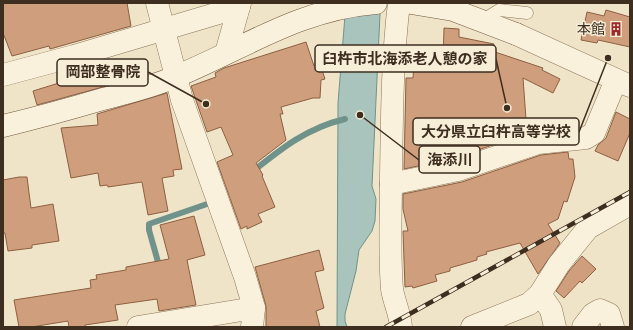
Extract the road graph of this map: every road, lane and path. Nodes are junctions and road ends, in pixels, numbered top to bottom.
1 (157, 3) edge
2 (376, 3) edge
3 (399, 3) edge
4 (411, 3) edge
5 (240, 5) edge
6 (317, 8) edge
7 (528, 13) dead end
8 (483, 20) junction
9 (163, 29) junction
10 (226, 53) junction
11 (3, 75) edge
12 (175, 77) junction
13 (623, 83) edge
14 (3, 126) edge
15 (391, 184) junction
16 (630, 204) edge
17 (540, 294) junction
18 (253, 317) edge
19 (138, 327) edge
20 (401, 327) edge
21 (472, 327) edge
22 (555, 327) edge
23 (583, 327) edge
24 (613, 327) edge

1 - 9 street
2 - 6 street
3 - 15 street
4 - 8 street
5 - 9 street
5 - 10 street
6 - 10 street
7 - 8 lane
8 - 13 street
9 - 11 street
9 - 12 street
10 - 12 street
12 - 14 street
12 - 18 street
13 - 15 street
15 - 20 street
16 - 17 street
17 - 21 street
17 - 22 street
18 - 19 street
23 - 24 street

